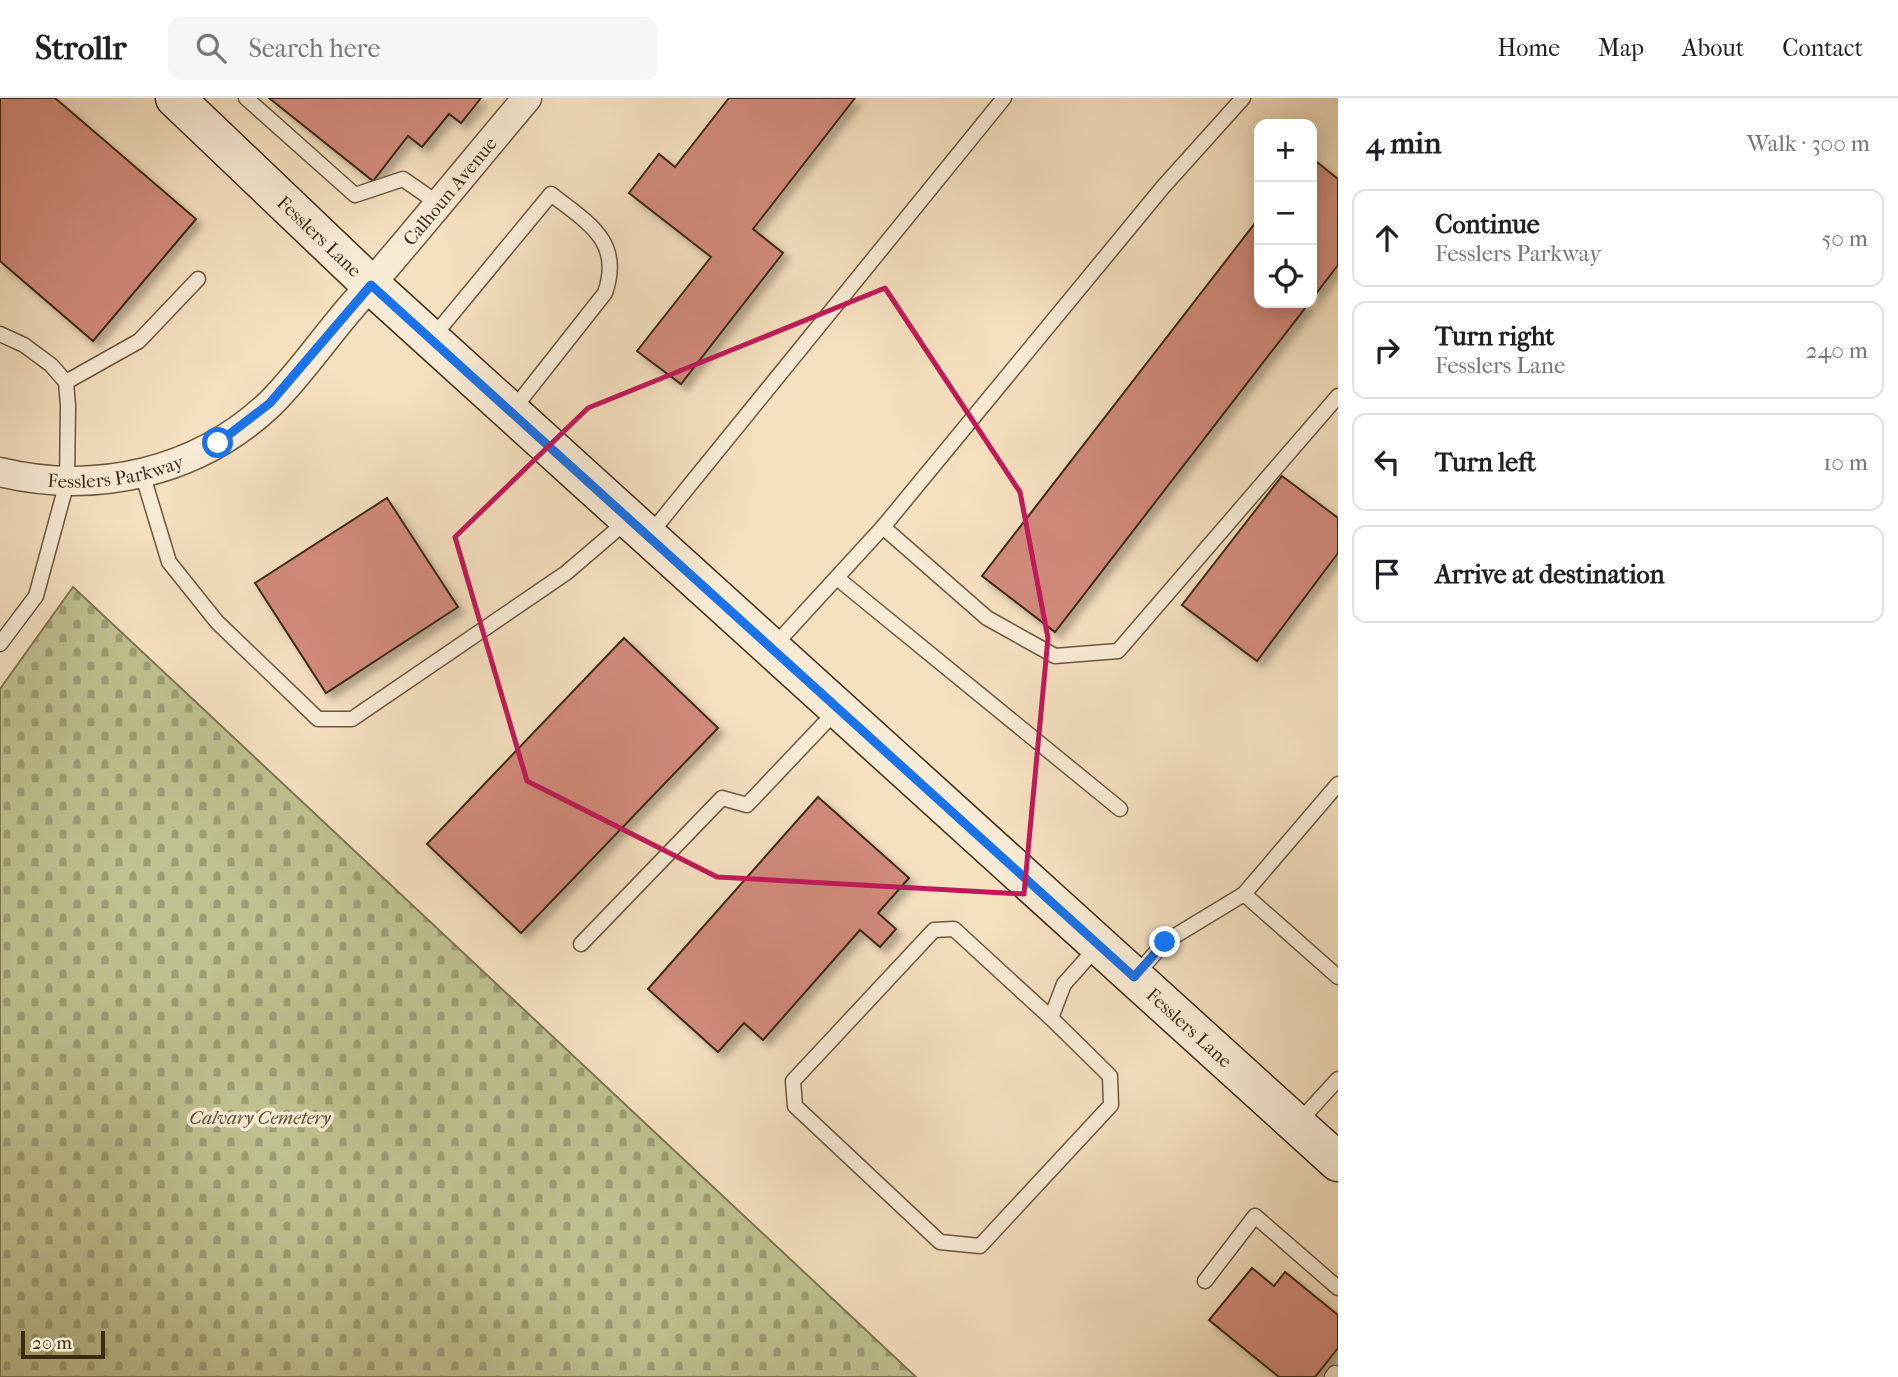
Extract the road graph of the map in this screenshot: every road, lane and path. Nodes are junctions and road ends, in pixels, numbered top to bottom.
1 (175, 98) edge
2 (246, 98) edge
3 (527, 98) edge
4 (1004, 98) edge
5 (1243, 98) edge
6 (439, 204) junction
7 (198, 279) dead end
8 (371, 285) junction
9 (0, 334) edge
10 (431, 340) junction
11 (66, 382) junction
12 (1338, 397) edge
13 (511, 412) junction
14 (0, 472) edge
15 (142, 473) junction
16 (67, 482) junction
17 (883, 527) junction
18 (639, 528) junction
19 (836, 578) junction
20 (2, 636) edge
21 (771, 649) junction
22 (838, 709) junction
23 (1338, 784) edge
24 (1120, 809) dead end
25 (1244, 894) junction
26 (581, 944) dead end
27 (1099, 945) junction
28 (1134, 977) junction
29 (1338, 977) edge
30 (1051, 1018) junction
31 (1338, 1079) edge
32 (1297, 1124) junction
33 (1338, 1162) edge
34 (1205, 1281) dead end
35 (1338, 1288) edge
36 (1338, 1375) edge
37 (1332, 1377) edge

1 - 8 main road, Fesslers Lane
2 - 6 lane
3 - 6 street, Calhoun Avenue
4 - 18 lane
5 - 17 lane
6 - 8 street, Calhoun Avenue
7 - 11 lane
8 - 10 main road, Fesslers Lane
8 - 15 street, Fesslers Parkway
9 - 11 lane
10 - 13 main road, Fesslers Lane
10 - 13 lane
11 - 16 lane
12 - 17 lane
13 - 18 main road, Fesslers Lane
14 - 16 street, Fesslers Parkway
15 - 16 street, Fesslers Parkway
15 - 18 lane
16 - 20 lane
17 - 19 lane
18 - 21 main road, Fesslers Lane
19 - 21 lane
19 - 24 lane
21 - 22 main road, Fesslers Lane
22 - 26 lane
22 - 27 main road, Fesslers Lane
23 - 25 lane
25 - 28 lane
25 - 29 lane
27 - 28 main road, Fesslers Lane
27 - 30 lane
28 - 32 main road, Fesslers Lane
30 - 30 lane
31 - 32 lane
32 - 33 main road, Fesslers Lane
34 - 35 lane
36 - 37 lane

